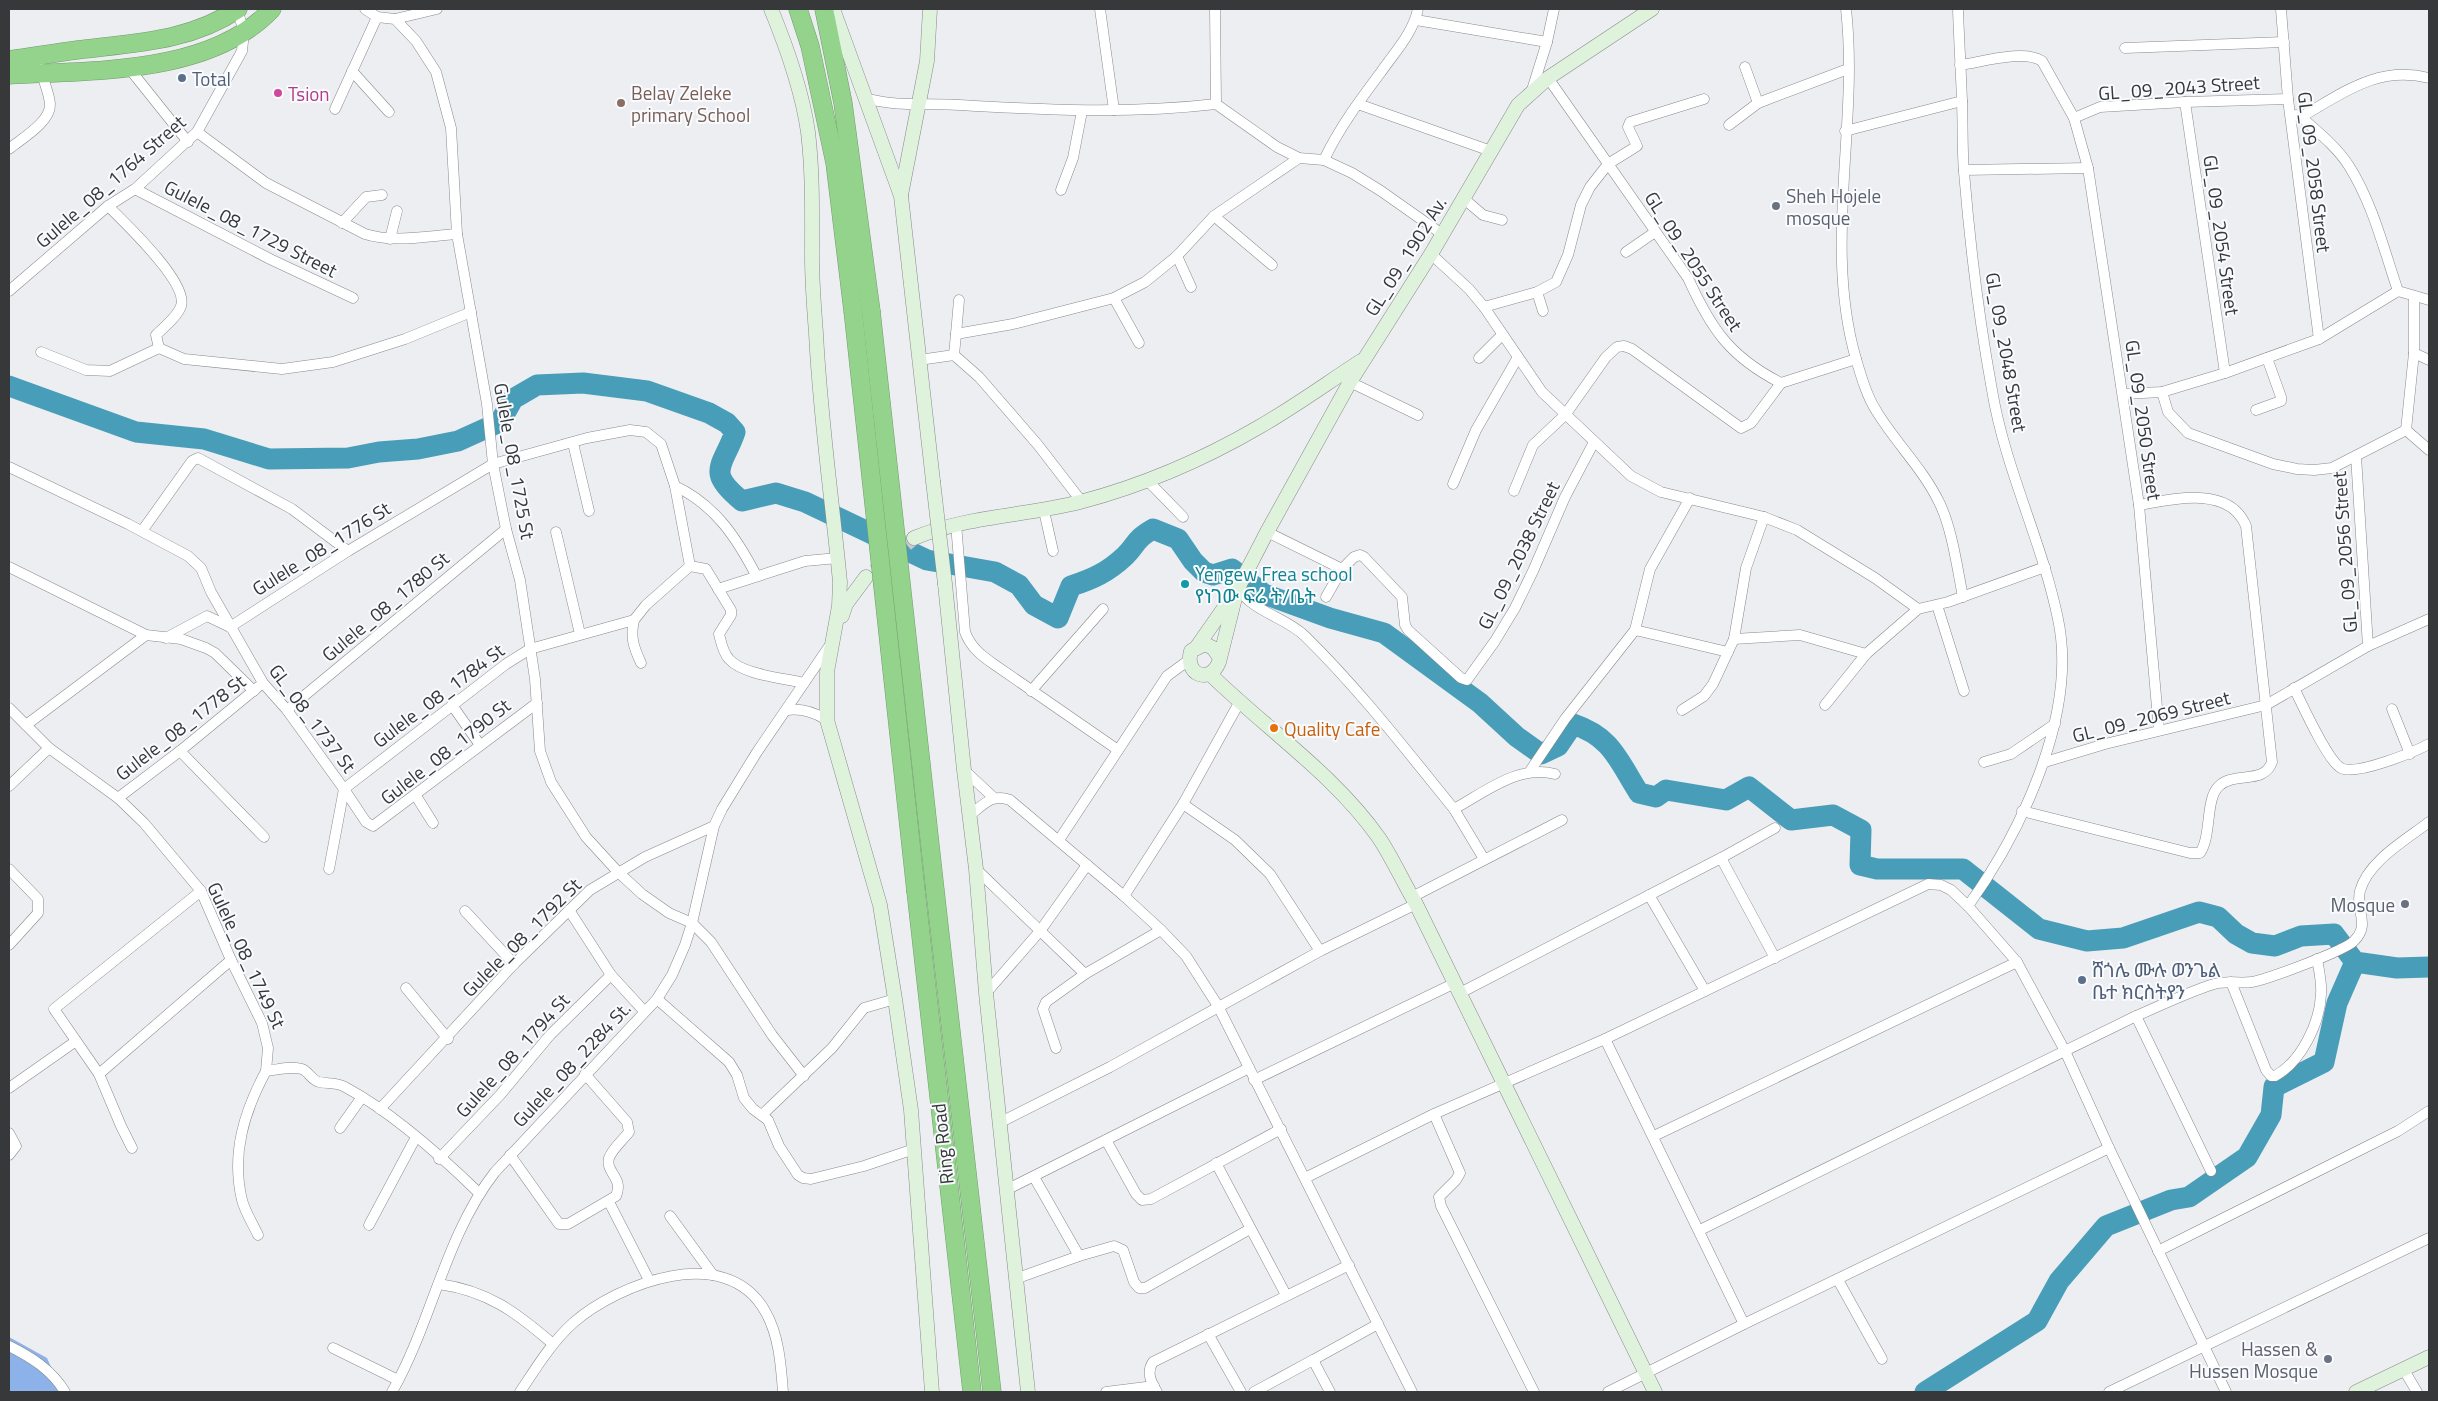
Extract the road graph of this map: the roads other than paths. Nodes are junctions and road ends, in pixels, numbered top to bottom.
1 (238, 9) edge
2 (272, 9) edge
3 (364, 9) edge
4 (437, 9) edge
5 (771, 9) edge
6 (798, 9) edge
7 (819, 9) edge
8 (824, 9) edge
9 (833, 9) edge
10 (930, 9) edge
11 (1100, 9) edge
12 (1215, 9) edge
13 (1418, 9) edge
14 (1554, 9) edge
15 (1652, 9) edge
16 (1846, 9) edge
17 (1958, 9) edge
18 (2281, 9) edge
19 (377, 16) junction
20 (396, 19) junction
21 (1416, 20) junction
22 (244, 32) junction
23 (829, 35) junction
24 (1547, 42) junction
25 (2284, 42) junction
26 (2125, 48) dead end
27 (9, 60) edge
28 (40, 65) junction
29 (1960, 65) junction
30 (128, 67) junction
31 (1745, 67) dead end
32 (1848, 69) junction
33 (352, 71) junction
34 (9, 75) edge
35 (1548, 78) junction
36 (2429, 78) edge
37 (1532, 90) junction
38 (865, 98) junction
39 (2288, 99) junction
40 (1704, 100) dead end
41 (1962, 101) junction
42 (2185, 102) junction
43 (1758, 103) junction
44 (920, 104) junction
45 (1216, 104) junction
46 (1358, 104) junction
47 (335, 109) dead end
48 (1114, 110) junction
49 (1082, 111) junction
50 (388, 112) dead end
51 (2290, 112) junction
52 (2301, 117) junction
53 (2074, 118) junction
54 (1729, 125) dead end
55 (197, 132) junction
56 (1845, 132) junction
57 (188, 142) junction
58 (9, 149) edge
59 (1491, 151) junction
60 (1299, 158) junction
61 (1324, 160) junction
62 (1608, 164) junction
63 (2088, 168) junction
64 (1964, 170) junction
65 (134, 189) junction
66 (1061, 190) dead end
67 (382, 195) dead end
68 (901, 196) junction
69 (1464, 198) junction
70 (108, 206) junction
71 (396, 211) dead end
72 (1214, 216) junction
73 (1502, 220) dead end
74 (342, 223) junction
75 (1655, 232) junction
76 (457, 234) junction
77 (1442, 234) junction
78 (390, 239) junction
79 (1626, 252) dead end
80 (1430, 254) junction
81 (1177, 256) junction
82 (1272, 265) dead end
83 (1191, 287) dead end
84 (9, 291) edge
85 (1537, 292) junction
86 (2398, 292) junction
87 (2414, 297) junction
88 (353, 298) dead end
89 (1114, 298) junction
90 (2429, 299) edge
91 (959, 300) dead end
92 (1484, 307) junction
93 (1542, 311) dead end
94 (471, 312) junction
95 (956, 334) junction
96 (1502, 335) junction
97 (2319, 339) junction
98 (1139, 344) dead end
99 (159, 348) junction
100 (41, 352) dead end
101 (2414, 353) junction
102 (954, 355) junction
103 (1518, 357) junction
104 (1480, 358) dead end
105 (2267, 358) junction
106 (1856, 359) junction
107 (919, 360) junction
108 (1364, 360) junction
109 (2429, 360) edge
110 (2225, 373) junction
111 (1350, 382) junction
112 (1781, 383) junction
113 (2162, 392) junction
114 (2123, 394) junction
115 (2256, 410) dead end
116 (1418, 415) dead end
117 (1565, 415) junction
118 (2406, 430) junction
119 (1594, 442) junction
120 (573, 443) junction
121 (2429, 450) edge
122 (2356, 456) junction
123 (493, 464) junction
124 (9, 467) edge
125 (1146, 480) junction
126 (1453, 484) dead end
127 (675, 486) junction
128 (1514, 491) dead end
129 (1690, 498) junction
130 (1082, 502) junction
131 (2139, 505) junction
132 (589, 511) dead end
133 (1044, 511) junction
134 (1183, 517) dead end
135 (1764, 517) junction
136 (956, 524) junction
137 (506, 529) junction
138 (142, 531) junction
139 (556, 532) dead end
140 (1266, 532) junction
141 (914, 538) tunnel mouth
142 (348, 551) junction
143 (1053, 551) dead end
144 (838, 558) junction
145 (690, 566) junction
146 (9, 567) edge
147 (2045, 567) junction
148 (1342, 569) junction
149 (756, 575) junction
150 (866, 577) tunnel mouth
151 (840, 582) junction
152 (857, 588) junction
153 (1238, 588) junction
154 (718, 589) junction
155 (1326, 597) dead end
156 (1963, 597) junction
157 (1937, 605) junction
158 (1918, 608) junction
159 (1103, 609) dead end
160 (2429, 619) edge
161 (634, 620) junction
162 (230, 627) junction
163 (1635, 630) junction
164 (580, 634) junction
165 (146, 635) junction
166 (166, 638) junction
167 (1734, 639) junction
168 (830, 645) junction
169 (2368, 646) junction
170 (1196, 648) junction
171 (530, 649) junction
172 (1728, 652) junction
173 (1866, 654) junction
174 (1220, 658) junction
175 (1188, 660) junction
176 (641, 663) dead end
177 (1210, 674) junction
178 (263, 683) junction
179 (804, 683) junction
180 (2294, 688) junction
181 (254, 691) junction
182 (1031, 691) junction
183 (1964, 691) dead end
184 (537, 703) junction
185 (1239, 703) junction
186 (452, 705) junction
187 (1825, 705) dead end
188 (2266, 705) junction
189 (9, 708) edge
190 (792, 709) junction
191 (2392, 709) dead end
192 (287, 710) junction
193 (1682, 710) dead end
194 (827, 720) junction
195 (2055, 724) junction
196 (26, 725) junction
197 (2159, 730) junction
198 (2429, 744) edge
199 (480, 745) junction
200 (49, 748) junction
201 (1118, 750) junction
202 (180, 751) junction
203 (2410, 754) junction
204 (1984, 762) dead end
205 (2045, 762) junction
206 (964, 770) junction
207 (1530, 771) junction
208 (1555, 774) dead end
209 (9, 786) edge
210 (344, 788) junction
211 (416, 796) junction
212 (993, 797) junction
213 (118, 798) junction
214 (1182, 804) junction
215 (1454, 809) junction
216 (2022, 811) junction
217 (969, 816) junction
218 (1562, 820) dead end
219 (433, 822) dead end
220 (2429, 822) edge
221 (373, 826) joint
222 (714, 826) junction
223 (1775, 828) dead end
224 (264, 837) dead end
225 (1059, 840) junction
226 (1721, 858) junction
227 (1484, 859) junction
228 (1087, 865) junction
229 (9, 869) edge
230 (329, 869) dead end
231 (976, 870) junction
232 (618, 872) junction
233 (201, 891) junction
234 (1649, 895) junction
235 (1124, 896) junction
236 (1414, 901) junction
237 (1968, 906) junction
238 (569, 910) junction
239 (465, 911) dead end
240 (692, 923) junction
241 (1040, 930) junction
242 (1161, 930) junction
243 (9, 945) edge
244 (1320, 951) junction
245 (1775, 958) junction
246 (2317, 959) junction
247 (231, 960) junction
248 (2017, 962) junction
249 (514, 964) junction
250 (1085, 974) junction
251 (611, 975) junction
252 (2231, 982) junction
253 (406, 988) dead end
254 (1458, 988) junction
255 (1705, 991) junction
256 (986, 994) junction
257 (657, 999) junction
258 (895, 999) junction
259 (1218, 1006) junction
260 (644, 1011) junction
261 (2136, 1016) junction
262 (448, 1039) junction
263 (1605, 1039) junction
264 (76, 1041) junction
265 (1056, 1048) dead end
266 (2065, 1051) junction
267 (1249, 1068) junction
268 (266, 1071) junction
269 (99, 1074) junction
270 (585, 1074) junction
271 (804, 1076) junction
272 (1254, 1080) junction
273 (1503, 1084) junction
274 (9, 1088) edge
275 (362, 1097) junction
276 (380, 1110) junction
277 (2429, 1110) edge
278 (763, 1114) junction
279 (1434, 1114) junction
280 (999, 1123) junction
281 (340, 1128) dead end
282 (1281, 1129) junction
283 (9, 1133) edge
284 (1654, 1136) junction
285 (416, 1137) junction
286 (1106, 1140) junction
287 (132, 1148) dead end
288 (2109, 1148) junction
289 (914, 1149) junction
290 (9, 1155) edge
291 (510, 1155) junction
292 (439, 1158) junction
293 (1216, 1163) junction
294 (2211, 1171) dead end
295 (1034, 1177) junction
296 (1305, 1178) junction
297 (1006, 1190) junction
298 (479, 1193) junction
299 (609, 1202) junction
300 (670, 1216) dead end
301 (369, 1225) dead end
302 (1250, 1229) junction
303 (1700, 1230) junction
304 (258, 1236) dead end
305 (2429, 1238) edge
306 (2158, 1251) junction
307 (1079, 1256) junction
308 (1349, 1266) junction
309 (713, 1275) junction
310 (1016, 1279) junction
311 (649, 1280) junction
312 (1838, 1280) junction
313 (439, 1284) junction
314 (1286, 1295) junction
315 (1378, 1324) junction
316 (1744, 1324) junction
317 (1208, 1334) junction
318 (553, 1344) junction
319 (2205, 1345) junction
320 (9, 1346) edge
321 (333, 1348) dead end
322 (2429, 1357) edge
323 (1882, 1359) dead end
324 (1313, 1360) junction
325 (2404, 1370) junction
326 (1645, 1375) junction
327 (398, 1380) junction
328 (1155, 1389) edge
329 (65, 1392) edge
330 (392, 1392) edge
331 (520, 1392) edge
332 (783, 1392) edge
333 (932, 1392) edge
334 (972, 1392) edge
335 (992, 1392) edge
336 (1028, 1392) edge
337 (1106, 1392) edge
338 (1241, 1392) edge
339 (1254, 1392) edge
340 (1330, 1392) edge
341 (1412, 1392) edge
342 (1534, 1392) edge
343 (1608, 1392) edge
344 (1655, 1392) edge
345 (2109, 1392) edge
346 (2226, 1392) edge
347 (2356, 1392) edge
348 (2417, 1392) edge

1 - 22 street
1 - 28 highway
2 - 22 highway
3 - 19 street
4 - 20 street
5 - 144 street
6 - 334 highway, Ring Road, bridge
7 - 23 highway
8 - 23 highway
9 - 38 street
10 - 44 street
11 - 48 street
12 - 45 street
13 - 21 street
14 - 24 street
15 - 35 street, GL_09_1902 Av.
16 - 32 street
17 - 29 street, GL_09_2048 Street
18 - 25 street, GL_09_2058 Street
19 - 20 street
19 - 33 street
20 - 76 street, Gulele_08_1725 St
21 - 24 street
21 - 46 street
22 - 30 highway
22 - 55 street, Gulele_08_1764 Street
23 - 335 highway, Ring Road, bridge
24 - 37 street
25 - 26 street
25 - 39 street, GL_09_2058 Street
27 - 28 highway
28 - 30 highway
28 - 34 highway
28 - 58 street
29 - 41 street, GL_09_2048 Street
29 - 53 street
30 - 57 street
31 - 43 street
32 - 43 street
32 - 56 street
33 - 47 street
33 - 50 street
35 - 37 street, GL_09_1902 Av.
35 - 62 street, GL_09_2055 Street
36 - 52 street
37 - 59 street, GL_09_1902 Av.
38 - 44 street
38 - 68 street
39 - 42 street, GL_09_2043 Street
39 - 51 street, GL_09_2058 Street
40 - 62 street
41 - 56 street
41 - 64 street, GL_09_2048 Street
42 - 53 street, GL_09_2043 Street
42 - 110 street, GL_09_2054 Street
43 - 54 street
44 - 49 street
44 - 68 street
45 - 48 street
45 - 60 street
46 - 59 street
46 - 61 street
48 - 49 street
49 - 66 street
51 - 52 street
51 - 97 street, GL_09_2058 Street
52 - 86 street
53 - 63 street, GL_09_2050 Street
55 - 57 street, Gulele_08_1764 Street
55 - 74 street
56 - 106 street
57 - 65 street, Gulele_08_1764 Street
59 - 69 street, GL_09_1902 Av.
60 - 61 street
60 - 72 street
61 - 77 street
62 - 75 street, GL_09_2055 Street
62 - 85 street
63 - 64 street
63 - 114 street, GL_09_2050 Street
64 - 147 street, GL_09_2048 Street
65 - 70 street, Gulele_08_1764 Street
65 - 88 street, Gulele_08_1729 Street
67 - 74 street
68 - 107 street
69 - 73 street
69 - 77 street, GL_09_1902 Av.
70 - 84 street, Gulele_08_1764 Street
70 - 99 street
71 - 78 street
72 - 81 street
72 - 82 street
74 - 78 street
75 - 79 street
75 - 112 street, GL_09_2055 Street
76 - 78 street
76 - 94 street, Gulele_08_1725 St
77 - 80 street, GL_09_1902 Av.
80 - 92 street
80 - 108 street, GL_09_1902 Av.
81 - 83 street
81 - 89 street
85 - 92 street
85 - 93 street
86 - 87 street
86 - 97 street
87 - 90 street
87 - 101 street
89 - 95 street
89 - 98 street
91 - 95 street
92 - 96 street
94 - 99 street
94 - 123 street, Gulele_08_1725 St
95 - 102 street
96 - 103 street
96 - 104 street
97 - 105 street
99 - 100 street
101 - 109 street
101 - 118 street
102 - 107 street
102 - 130 street
103 - 117 street
103 - 126 street
105 - 110 street
105 - 115 street
106 - 112 street
106 - 156 street
107 - 206 street, bridge
108 - 111 street, GL_09_1902 Av.
108 - 125 street
110 - 113 street
111 - 116 street
111 - 140 street, GL_09_1902 Av.
112 - 117 street
113 - 114 street
113 - 122 street
114 - 131 street, GL_09_2050 Street
117 - 119 street
117 - 128 street
118 - 121 street
118 - 122 street
119 - 129 street
119 - 148 street, GL_09_2038 Street
120 - 123 street, Gulele_08_1776 St
120 - 127 street, Gulele_08_1776 St
120 - 132 street
122 - 169 street, GL_09_2056 Street
123 - 137 street, Gulele_08_1725 St
123 - 142 street, Gulele_08_1776 St
124 - 138 street, GL_08_1737 St
125 - 130 street
125 - 134 street
127 - 145 street, Gulele_08_1776 St
127 - 149 street
129 - 135 street
129 - 163 street
130 - 133 street
131 - 188 street
131 - 197 street, GL_09_2050 Street
133 - 136 street
133 - 143 street
135 - 158 street
135 - 167 street
136 - 141 street
136 - 182 street
137 - 171 street, Gulele_08_1725 St
137 - 192 street, Gulele_08_1780 St
138 - 142 street
138 - 162 street, GL_08_1737 St
139 - 164 street
140 - 148 street
140 - 153 street, GL_09_1902 Av.
142 - 162 street, Gulele_08_1776 St
144 - 149 street
144 - 151 street
145 - 154 street
145 - 161 street
146 - 165 street
147 - 156 street
147 - 195 street, GL_09_2048 Street
148 - 155 street
149 - 154 street
150 - 152 street
151 - 152 street
151 - 168 street
152 - 168 street
153 - 170 street
153 - 174 street
153 - 215 street
154 - 179 street
156 - 157 street
157 - 158 street
157 - 183 street
158 - 173 street
159 - 182 street
160 - 169 street, GL_09_2069 Street
161 - 164 street, Gulele_08_1784 St
161 - 176 street
162 - 166 street
162 - 178 street, GL_08_1737 St
163 - 172 street
163 - 207 street
164 - 171 street, Gulele_08_1784 St
165 - 166 street
165 - 196 street
166 - 181 street
167 - 172 street
167 - 173 street
168 - 179 street, Gulele_08_2284 St.
168 - 194 street
169 - 180 street, GL_09_2069 Street
170 - 174 street
170 - 175 street
171 - 184 street, Gulele_08_1725 St
171 - 186 street, Gulele_08_1784 St
172 - 193 street
173 - 187 street
174 - 177 street
175 - 177 street
175 - 201 street
177 - 185 street
178 - 181 street, Gulele_08_1778 St
178 - 192 street, GL_08_1737 St
179 - 190 street, Gulele_08_2284 St.
180 - 188 street, GL_09_2069 Street
180 - 203 street
181 - 202 street, Gulele_08_1778 St
182 - 201 street
184 - 199 street, Gulele_08_1790 St
184 - 232 street, Gulele_08_1725 St
185 - 214 street
185 - 236 street
186 - 199 street
186 - 210 street, Gulele_08_1784 St
188 - 197 street, GL_09_2069 Street
188 - 216 street
189 - 196 street, Gulele_08_1749 St
190 - 194 street
190 - 222 street, Gulele_08_2284 St.
191 - 203 street
192 - 210 street, GL_08_1737 St
194 - 258 street
195 - 204 street
195 - 205 street, GL_09_2048 Street
196 - 200 street, Gulele_08_1749 St
197 - 205 street, GL_09_2069 Street
198 - 203 street
199 - 211 street, Gulele_08_1790 St
200 - 209 street
200 - 213 street, Gulele_08_1749 St
201 - 225 street
202 - 213 street, Gulele_08_1778 St
202 - 224 street
205 - 216 street, GL_09_2048 Street
206 - 212 street
206 - 217 street
207 - 208 street
207 - 215 street
210 - 221 street, GL_08_1737 St
210 - 230 street
211 - 219 street
211 - 221 street, Gulele_08_1790 St
212 - 217 street
212 - 225 street
213 - 233 street, Gulele_08_1749 St
214 - 235 street
214 - 244 street
215 - 227 street
216 - 237 street, GL_09_2048 Street
217 - 231 street
218 - 227 street
220 - 246 street
222 - 232 street, Gulele_08_1792 St
222 - 240 street, Gulele_08_2284 St.
223 - 226 street
225 - 228 street
226 - 234 street
226 - 245 street
227 - 236 street
228 - 235 street
228 - 241 street
229 - 243 street
231 - 241 street
231 - 256 street
232 - 238 street, Gulele_08_1792 St
232 - 240 street, Gulele_08_1725 St
233 - 247 street, Gulele_08_1749 St
233 - 264 street
234 - 254 street
234 - 255 street
235 - 242 street
236 - 244 street
236 - 254 street
237 - 245 street
237 - 248 street
238 - 249 street, Gulele_08_1792 St
238 - 251 street
239 - 249 street
240 - 257 street, Gulele_08_2284 St.
240 - 271 street
241 - 250 street
241 - 256 street
242 - 250 street
242 - 259 street
244 - 259 street
245 - 255 street
246 - 252 street
246 - 252 street
247 - 268 street, Gulele_08_1749 St
247 - 269 street
248 - 266 street
248 - 284 street
249 - 262 street, Gulele_08_1792 St
250 - 265 street
251 - 260 street
251 - 292 street, Gulele_08_1794 St
252 - 261 street
253 - 262 street
254 - 272 street
254 - 273 street
255 - 263 street
256 - 280 street
257 - 260 street, Gulele_08_2284 St.
257 - 278 street
258 - 271 street
258 - 289 street
259 - 267 street
259 - 280 street
260 - 270 street, Gulele_08_2284 St.
261 - 266 street
261 - 294 street
262 - 276 street, Gulele_08_1792 St
263 - 273 street
263 - 284 street
264 - 269 street
264 - 274 street
266 - 288 street
266 - 303 street
267 - 272 street
267 - 286 street
268 - 275 street
268 - 304 street
269 - 287 street
270 - 291 street, Gulele_08_2284 St.
270 - 299 street
271 - 278 street
272 - 282 street
273 - 279 street
273 - 326 street
275 - 276 street
275 - 281 street
276 - 285 street
277 - 306 street
278 - 289 street
279 - 296 street
279 - 342 street
280 - 297 street
282 - 293 street
282 - 296 street
283 - 290 street
284 - 303 street
285 - 292 street
285 - 301 street
286 - 293 street
286 - 295 street
288 - 306 street
288 - 312 street
289 - 333 street
291 - 298 street, Gulele_08_2284 St.
291 - 299 street
292 - 298 street
293 - 302 street
295 - 297 street
295 - 307 street
296 - 308 street
297 - 310 street
298 - 313 street, Gulele_08_2284 St.
299 - 311 street
300 - 309 street
302 - 307 street
302 - 314 street
303 - 316 street
305 - 319 street
306 - 319 street
307 - 310 street
308 - 314 street
308 - 315 street
309 - 311 street
309 - 332 street
310 - 336 street
311 - 318 street
312 - 316 street
312 - 323 street
313 - 318 street
313 - 327 street, Gulele_08_2284 St.
314 - 317 street
315 - 324 street
315 - 341 street
316 - 326 street
317 - 328 street
317 - 338 street
318 - 331 street
319 - 345 street
319 - 346 street
320 - 329 street
321 - 327 street
322 - 325 street
324 - 339 street
324 - 340 street
325 - 347 street
325 - 348 street
326 - 343 street
326 - 344 street
327 - 330 street, Gulele_08_2284 St.
328 - 337 street

